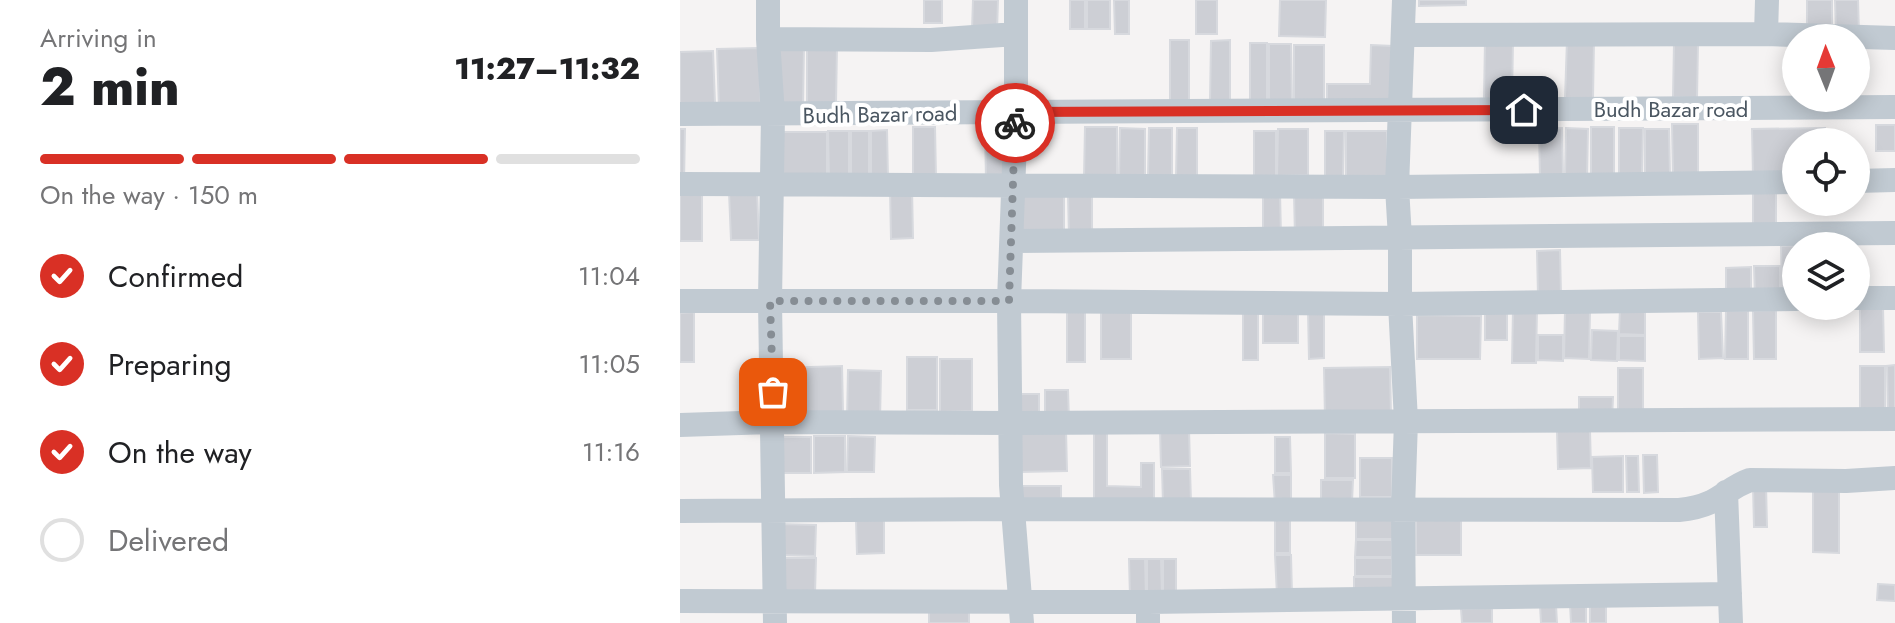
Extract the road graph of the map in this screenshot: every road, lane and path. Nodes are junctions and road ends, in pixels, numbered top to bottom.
1 (768, 0) edge
2 (1016, 0) edge
3 (1404, 0) edge
4 (1767, 0) edge
5 (1016, 34) junction
6 (1766, 34) junction
7 (1403, 35) junction
8 (1895, 38) edge
9 (768, 39) junction
10 (1895, 107) edge
11 (1401, 110) junction
12 (1016, 112) junction
13 (680, 114) edge
14 (773, 115) junction
15 (1895, 180) edge
16 (1870, 181) edge
17 (1782, 182) edge
18 (680, 184) edge
19 (773, 184) junction
20 (1013, 185) junction
21 (1397, 187) junction
22 (1895, 233) edge
23 (1400, 238) junction
24 (1012, 241) junction
25 (1870, 298) edge
26 (1895, 298) edge
27 (1782, 299) edge
28 (680, 301) edge
29 (770, 301) junction
30 (1009, 301) junction
31 (1400, 304) junction
32 (1895, 419) edge
33 (1406, 421) junction
34 (773, 422) junction
35 (1012, 423) junction
36 (680, 425) edge
37 (1895, 478) edge
38 (1726, 492) junction
39 (1403, 508) junction
40 (1014, 509) junction
41 (774, 510) junction
42 (680, 511) edge
43 (1730, 594) junction
44 (1404, 598) junction
45 (680, 601) edge
46 (775, 612) edge
47 (1022, 612) edge
48 (1148, 612) edge
49 (1404, 623) edge
50 (1731, 623) edge

1 - 9 street
2 - 5 street
3 - 7 street
4 - 6 street
5 - 9 street
5 - 12 street
6 - 7 street
6 - 8 street
7 - 11 street
9 - 14 street
10 - 11 street, Budh Bazar road
11 - 12 street, Budh Bazar road
11 - 21 street
12 - 14 street, Budh Bazar road
12 - 20 street
13 - 14 street, Budh Bazar road
14 - 19 street
15 - 16 street
17 - 21 street
18 - 19 street
19 - 20 street
19 - 29 street
20 - 21 street
20 - 24 street
21 - 23 street
22 - 23 street
23 - 24 street
23 - 31 street
24 - 30 street
25 - 26 street
27 - 31 street
28 - 29 street
29 - 30 street
29 - 34 street
30 - 31 street
30 - 35 street
31 - 33 street
32 - 33 street
33 - 35 street
33 - 39 street
34 - 35 street
34 - 36 street
34 - 41 street
35 - 40 street
37 - 38 street
38 - 39 street
38 - 43 street
39 - 40 street
39 - 44 street
40 - 41 street
40 - 47 street
41 - 42 street
41 - 46 street
43 - 44 street
43 - 50 street
44 - 48 street
44 - 49 street
45 - 46 street
46 - 47 street
47 - 48 street

